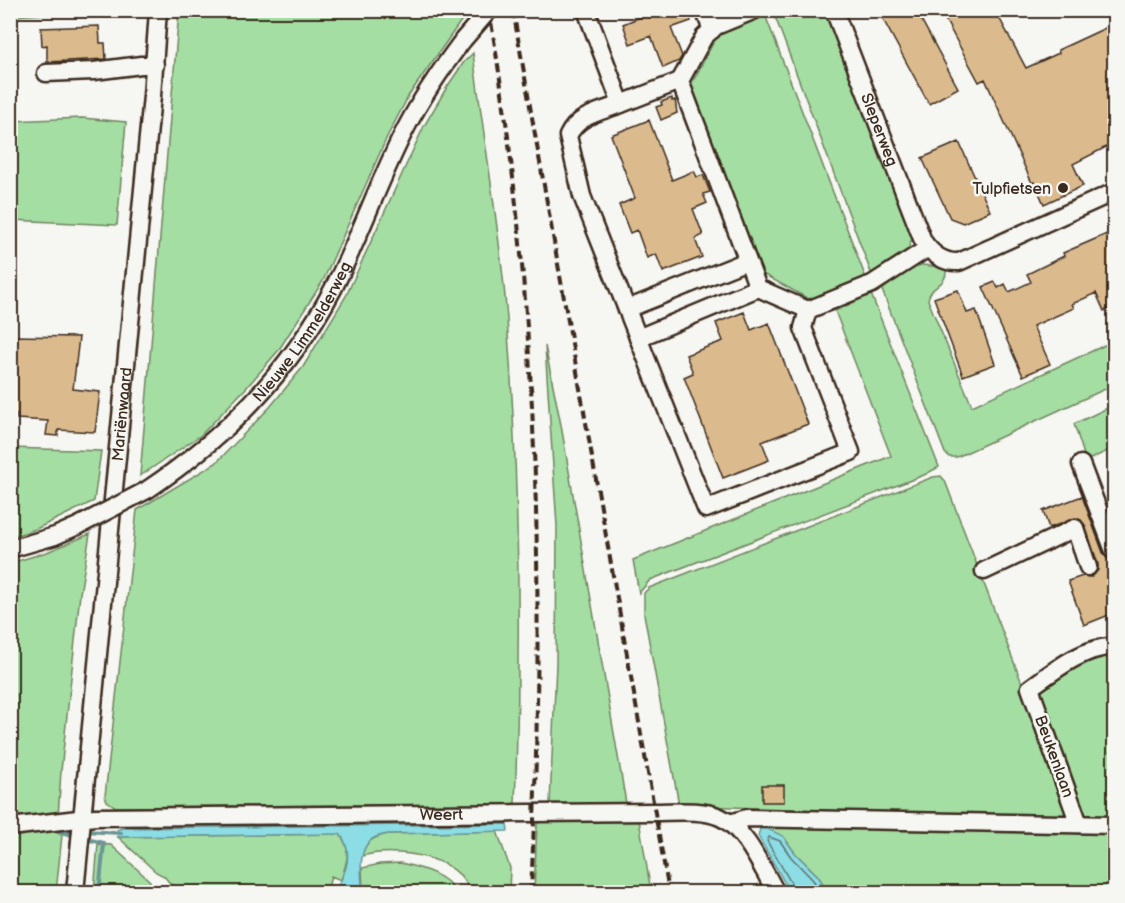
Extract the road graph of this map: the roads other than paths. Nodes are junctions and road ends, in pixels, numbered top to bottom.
1 (158, 10) edge
2 (489, 10) edge
3 (586, 10) edge
4 (704, 10) edge
5 (755, 10) edge
6 (834, 10) edge
7 (714, 28) junction
8 (155, 65) junction
9 (46, 73) dead end
10 (680, 81) junction
11 (621, 104) junction
12 (1114, 192) edge
13 (928, 248) junction
14 (747, 261) junction
15 (758, 288) junction
16 (627, 309) junction
17 (808, 310) junction
18 (638, 338) junction
19 (1080, 464) dead end
20 (10, 549) edge
21 (1114, 551) edge
22 (1088, 567) dead end
23 (984, 571) dead end
24 (1114, 647) edge
25 (75, 820) junction
26 (730, 823) junction
27 (1079, 824) junction
28 (1114, 825) edge
29 (10, 827) edge
30 (75, 892) edge
31 (776, 892) edge

1 - 8 street, Mariënwaard
2 - 20 street, Nieuwe Limmelderweg, bridge
3 - 11 street
4 - 7 street
5 - 7 street
6 - 13 street, Sleperweg
7 - 10 street
8 - 9 street
8 - 25 street, Mariënwaard
10 - 11 street
10 - 14 street
11 - 16 street
12 - 13 street
13 - 17 street
14 - 15 street
14 - 16 street
15 - 17 street
15 - 18 street
16 - 18 street
17 - 18 street
19 - 21 street
22 - 23 street
24 - 27 street, Beukenlaan
25 - 26 street, Weert
25 - 29 street, Weert
25 - 30 street, Mariënwaard
26 - 27 street
26 - 31 street
27 - 28 street

